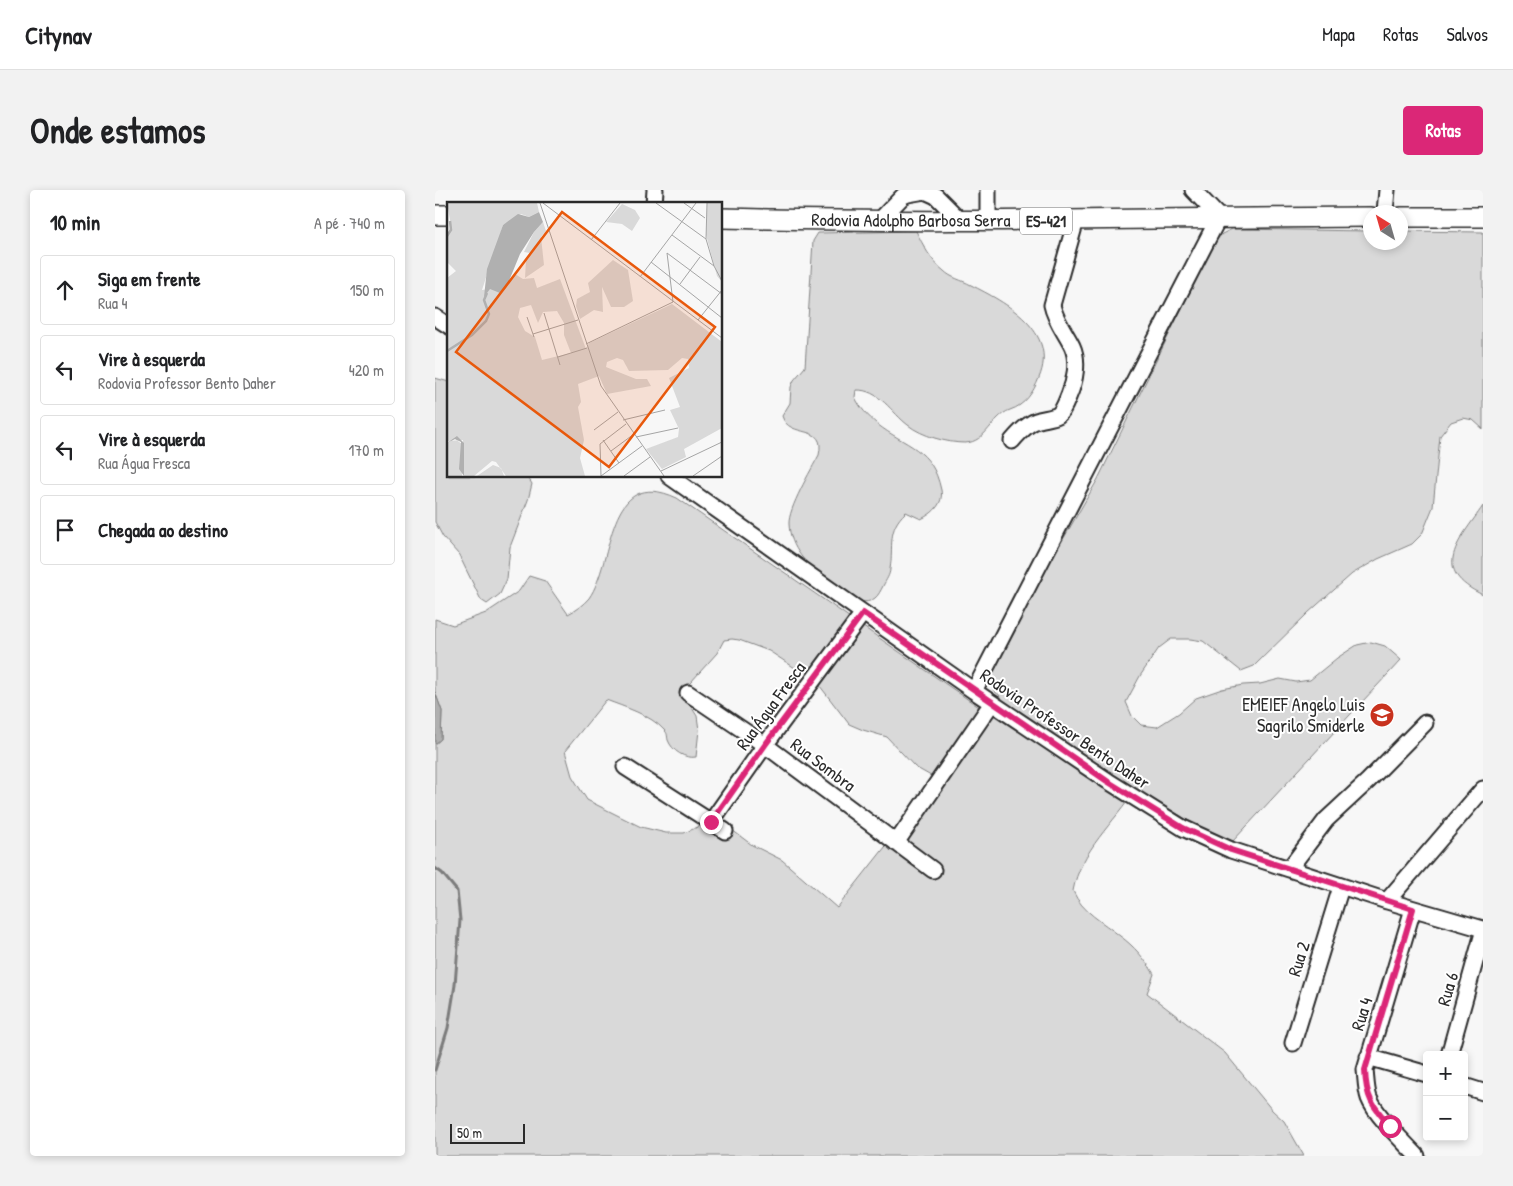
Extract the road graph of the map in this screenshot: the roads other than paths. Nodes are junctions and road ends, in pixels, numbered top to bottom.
1 (988, 190) edge
2 (1193, 190) edge
3 (1387, 190) edge
4 (1386, 205) edge
5 (1363, 217) edge
6 (1408, 217) edge
7 (1483, 217) edge
8 (723, 218) edge
9 (1219, 218) junction
10 (1076, 220) junction
11 (879, 221) junction
12 (961, 221) junction
13 (988, 221) junction
14 (435, 317) edge
15 (447, 325) edge
16 (1012, 441) dead end
17 (672, 478) edge
18 (863, 613) junction
19 (974, 691) junction
20 (688, 693) dead end
21 (992, 703) junction
22 (1425, 723) dead end
23 (765, 745) junction
24 (625, 767) dead end
25 (1483, 789) edge
26 (711, 822) junction
27 (725, 830) dead end
28 (896, 843) junction
29 (1289, 869) junction
30 (933, 870) dead end
31 (1341, 887) junction
32 (1387, 901) junction
33 (1413, 909) junction
34 (1483, 931) edge
35 (1293, 1043) dead end
36 (1450, 1051) edge
37 (1368, 1056) junction
38 (1423, 1073) edge
39 (1468, 1087) edge
40 (1483, 1092) edge
41 (1417, 1156) edge

1 - 13 street
2 - 9 street
3 - 4 street
5 - 9 main road, Rodovia Adolpho Barbosa Serra / ES-421
6 - 7 main road
8 - 11 main road, Rodovia Adolpho Barbosa Serra / ES-421
9 - 10 main road, Rodovia Adolpho Barbosa Serra / ES-421
9 - 19 street
10 - 13 main road, Rodovia Adolpho Barbosa Serra / ES-421
10 - 16 street
11 - 12 main road, Rodovia Adolpho Barbosa Serra / ES-421
11 - 12 street
12 - 13 main road, Rodovia Adolpho Barbosa Serra / ES-421
14 - 15 street
17 - 18 street, Rodovia Professor Bento Daher
18 - 19 street, Rodovia Professor Bento Daher
18 - 23 street, Rua Água Fresca
19 - 21 street, Rodovia Professor Bento Daher
20 - 23 street, Rua Sombra
21 - 28 street
21 - 29 street, Rodovia Professor Bento Daher
22 - 29 street
23 - 26 street, Rua Água Fresca
23 - 28 street, Rua Sombra
24 - 26 street
25 - 32 street
26 - 27 street
28 - 30 street, Rua Sombra
29 - 31 street, Rodovia Professor Bento Daher
31 - 32 street, Rodovia Professor Bento Daher
31 - 35 street, Rua 2
32 - 33 street, Rodovia Professor Bento Daher
33 - 34 street, Rodovia Professor Bento Daher
33 - 37 street, Rua 4
34 - 36 street, Rua 6
37 - 38 street
37 - 41 street, Rua 4
39 - 40 street

